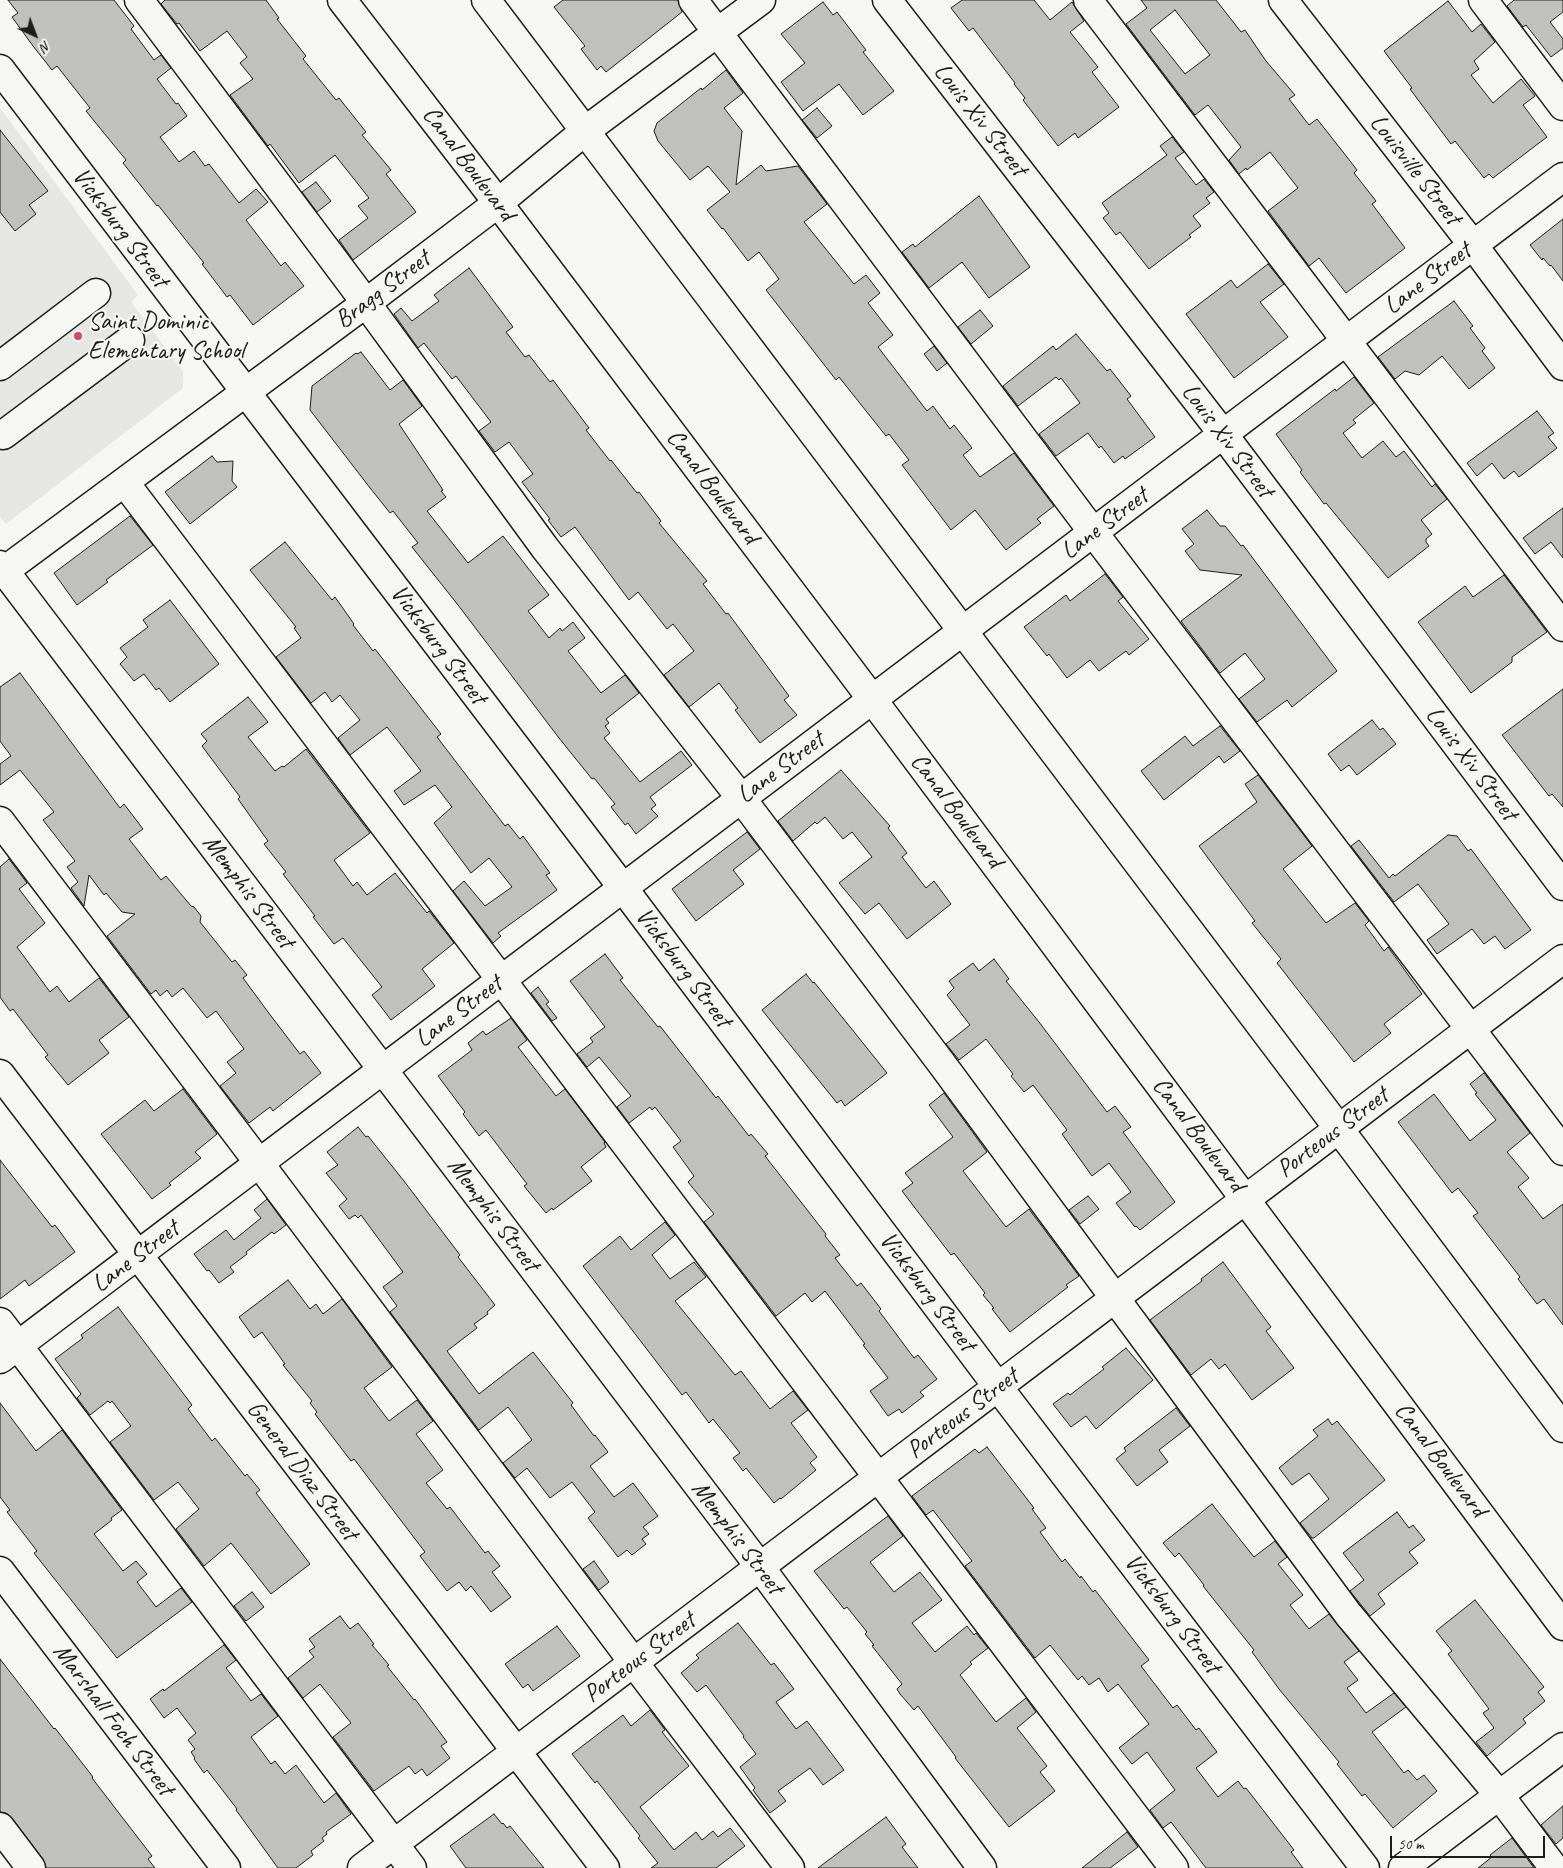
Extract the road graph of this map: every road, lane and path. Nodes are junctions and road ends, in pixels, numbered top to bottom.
1 (139, 0) edge
2 (342, 0) edge
3 (486, 0) edge
4 (693, 0) edge
5 (761, 0) edge
6 (887, 0) edge
7 (1088, 0) edge
8 (1283, 0) edge
9 (1483, 0) edge
10 (718, 32) junction
11 (0, 69) edge
12 (1563, 106) edge
13 (585, 131) junction
14 (1563, 177) edge
15 (498, 203) junction
16 (1473, 245) junction
17 (96, 293) dead end
18 (366, 303) junction
19 (130, 340) dead end
20 (1346, 341) junction
21 (0, 366) edge
22 (1563, 366) edge
23 (246, 393) junction
24 (1223, 434) junction
25 (1, 435) edge
26 (125, 483) junction
27 (1093, 532) junction
28 (2, 570) edge
29 (1563, 627) edge
30 (962, 631) junction
31 (872, 699) junction
32 (741, 798) junction
33 (0, 821) edge
34 (1563, 886) edge
35 (623, 888) junction
36 (1563, 959) edge
37 (500, 980) junction
38 (1471, 1029) junction
39 (383, 1070) junction
40 (0, 1074) edge
41 (1339, 1128) junction
42 (1563, 1151) edge
43 (259, 1163) junction
44 (1246, 1199) junction
45 (138, 1255) junction
46 (1116, 1298) junction
47 (0, 1322) edge
48 (9, 1352) edge
49 (998, 1387) junction
50 (1563, 1428) edge
51 (878, 1478) junction
52 (760, 1567) junction
53 (0, 1571) edge
54 (1563, 1626) edge
55 (634, 1663) junction
56 (1563, 1747) edge
57 (515, 1752) junction
58 (1499, 1795) junction
59 (0, 1827) edge
60 (394, 1844) junction
61 (31, 1868) edge
62 (226, 1868) edge
63 (362, 1868) edge
64 (412, 1868) edge
65 (605, 1868) edge
66 (790, 1868) edge
67 (982, 1868) edge
68 (1174, 1868) edge
69 (1365, 1868) edge
70 (1402, 1868) edge
71 (1554, 1868) edge

1 - 18 street
2 - 15 street, Canal Boulevard
3 - 13 street
4 - 10 street
5 - 10 street, Bragg Street
6 - 24 street, Louis Xiv Street
7 - 20 street
8 - 16 street, Louisville Street
9 - 12 street
10 - 13 street, Bragg Street
10 - 27 street
11 - 23 street, Vicksburg Street
13 - 15 street, Bragg Street
13 - 30 street
14 - 16 street, Lane Street
15 - 18 street, Bragg Street
15 - 31 street, Canal Boulevard
16 - 20 street, Lane Street
16 - 22 street, Louisville Street
17 - 21 street
18 - 23 street, Bragg Street
18 - 32 street
19 - 25 street
20 - 24 street, Lane Street
20 - 29 street
23 - 26 street, Bragg Street
23 - 35 street, Vicksburg Street
24 - 27 street, Lane Street
24 - 34 street, Louis Xiv Street
26 - 28 street, Bragg Street
26 - 37 street
27 - 30 street, Lane Street
27 - 38 street
28 - 39 street, Memphis Street
30 - 31 street, Lane Street
30 - 41 street
31 - 32 street, Lane Street
31 - 44 street, Canal Boulevard
32 - 35 street, Lane Street
32 - 46 street
33 - 43 street
35 - 37 street, Lane Street
35 - 49 street, Vicksburg Street
36 - 38 street, Porteous Street
37 - 39 street, Lane Street
37 - 51 street
38 - 41 street, Porteous Street
38 - 42 street
39 - 43 street, Lane Street
39 - 52 street, Memphis Street
40 - 45 street, General Diaz Street
41 - 44 street, Porteous Street
41 - 50 street
43 - 45 street, Lane Street
43 - 55 street
44 - 46 street, Porteous Street
44 - 54 street, Canal Boulevard
45 - 48 street, Lane Street
45 - 57 street, General Diaz Street
46 - 49 street, Porteous Street
46 - 58 street
47 - 48 street
48 - 60 street
49 - 51 street, Porteous Street
49 - 69 street, Vicksburg Street
51 - 52 street, Porteous Street
51 - 68 street
52 - 55 street, Porteous Street
52 - 67 street, Memphis Street
53 - 62 street, Marshall Foch Street
55 - 57 street, Porteous Street
55 - 66 street
56 - 58 street
57 - 60 street, Porteous Street
57 - 65 street, General Diaz Street
58 - 70 street
58 - 71 street
59 - 61 street
60 - 63 street, Porteous Street
60 - 64 street

